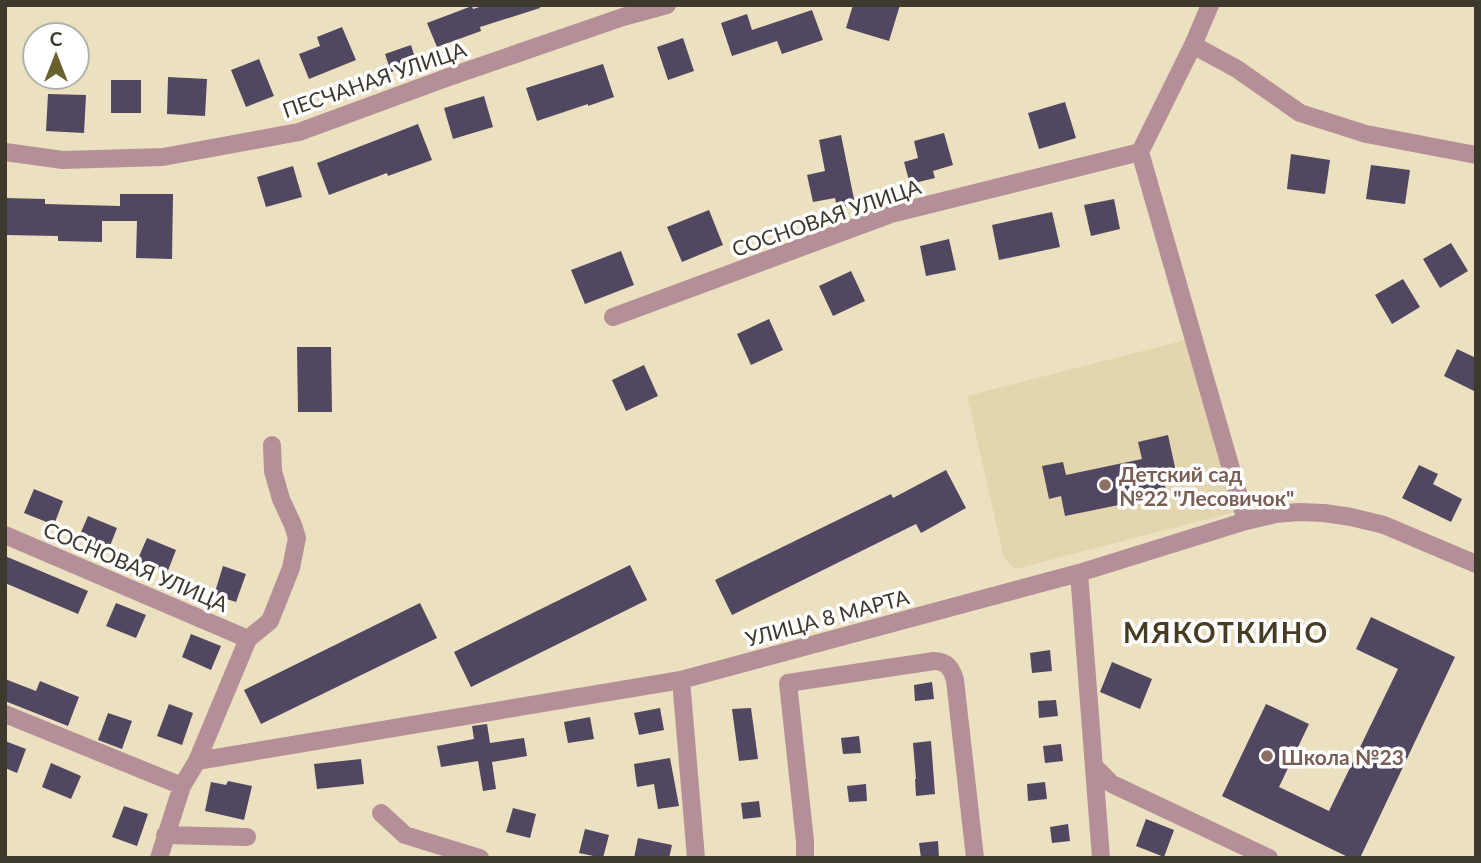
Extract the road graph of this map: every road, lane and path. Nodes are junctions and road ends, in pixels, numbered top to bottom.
1 (667, 5) edge
2 (1210, 5) edge
3 (1193, 45) junction
4 (5, 152) edge
5 (1140, 152) junction
6 (1476, 155) edge
7 (613, 317) dead end
8 (272, 445) dead end
9 (1246, 521) junction
10 (5, 535) edge
11 (1476, 564) edge
12 (1079, 573) junction
13 (248, 639) junction
14 (681, 680) junction
15 (5, 714) edge
16 (197, 761) junction
17 (1094, 766) junction
18 (182, 786) junction
19 (381, 813) dead end
20 (165, 835) junction
21 (247, 837) dead end
22 (159, 858) edge
23 (480, 858) edge
24 (696, 858) edge
25 (806, 858) edge
26 (975, 858) edge
27 (1101, 858) edge
28 (1269, 858) edge

1 - 4 street, ПЕСЧАНАЯ УЛИЦА
2 - 3 street
3 - 5 street
3 - 6 street
5 - 7 street, СОСНОВАЯ УЛИЦА
5 - 9 street
8 - 13 street
9 - 11 street, УЛИЦА 8 МАРТА
9 - 12 street, УЛИЦА 8 МАРТА
10 - 13 street, СОСНОВАЯ УЛИЦА
12 - 14 street, УЛИЦА 8 МАРТА
12 - 17 street
13 - 16 street
14 - 16 street, УЛИЦА 8 МАРТА
14 - 24 street
15 - 18 street
16 - 18 street
17 - 27 street
17 - 28 street
18 - 20 street
19 - 23 street
20 - 21 street
20 - 22 street
25 - 26 street

